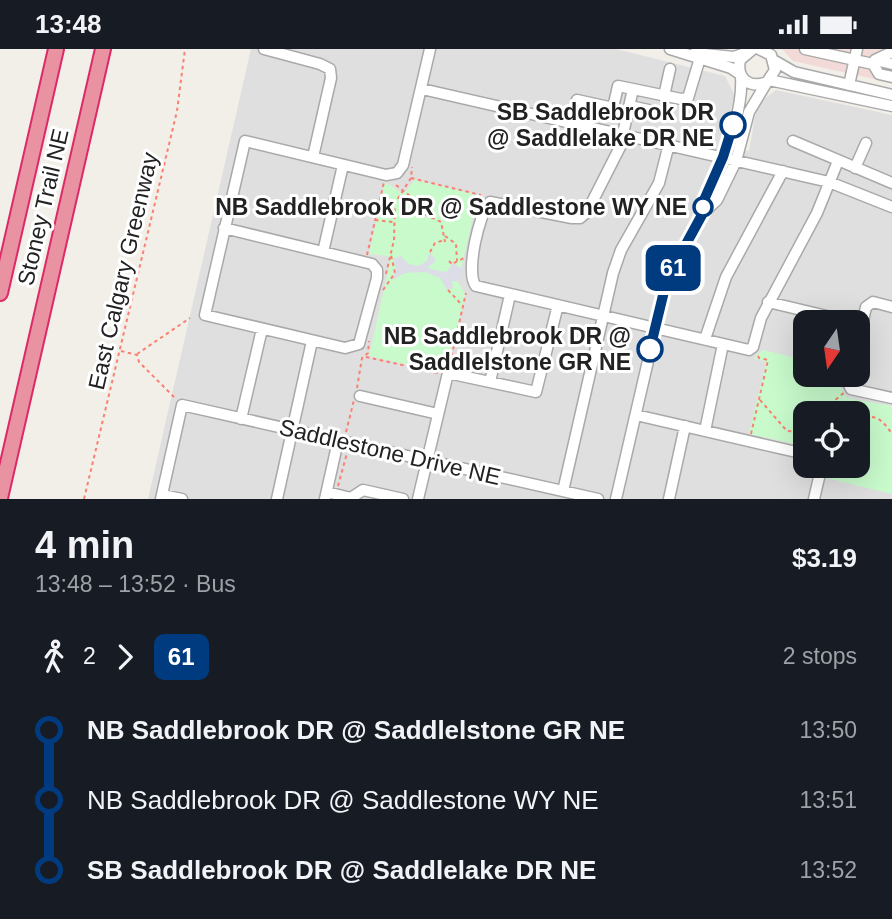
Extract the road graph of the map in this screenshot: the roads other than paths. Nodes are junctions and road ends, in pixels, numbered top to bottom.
1 (56, 49) edge
2 (103, 49) edge
3 (264, 49) edge
4 (430, 49) edge
5 (670, 49) edge
6 (805, 49) edge
7 (857, 49) edge
8 (751, 50) edge
9 (892, 52) edge
10 (689, 53) junction
11 (771, 55) edge
12 (700, 58) junction
13 (855, 60) junction
14 (874, 62) junction
15 (892, 64) edge
16 (670, 69) dead end
17 (741, 76) junction
18 (892, 77) edge
19 (768, 81) junction
20 (849, 85) junction
21 (422, 89) junction
22 (633, 89) junction
23 (892, 95) edge
24 (664, 96) junction
25 (577, 100) dead end
26 (630, 106) junction
27 (892, 106) edge
28 (653, 111) dead end
29 (624, 134) junction
30 (793, 141) dead end
31 (866, 143) dead end
32 (669, 144) junction
33 (313, 157) junction
34 (723, 157) junction
35 (736, 161) junction
36 (838, 161) junction
37 (344, 165) junction
38 (855, 168) junction
39 (783, 171) junction
40 (830, 182) junction
41 (892, 183) edge
42 (23, 193) junction
43 (892, 207) edge
44 (703, 213) junction
45 (224, 228) junction
46 (323, 252) junction
47 (0, 261) edge
48 (0, 293) edge
49 (510, 295) junction
50 (768, 302) junction
51 (558, 305) junction
52 (892, 307) edge
53 (802, 310) edge
54 (864, 310) edge
55 (603, 316) junction
56 (654, 327) junction
57 (39, 329) junction
58 (262, 329) junction
59 (705, 339) junction
60 (312, 341) junction
61 (723, 344) junction
62 (490, 381) junction
63 (850, 387) edge
64 (360, 396) dead end
65 (892, 398) edge
66 (438, 414) junction
67 (636, 415) junction
68 (242, 419) junction
69 (685, 426) junction
70 (293, 430) junction
71 (705, 431) junction
72 (342, 437) junction
73 (793, 451) edge
74 (427, 461) junction
75 (819, 478) edge
76 (563, 491) junction
77 (329, 495) edge
78 (162, 497) edge
79 (0, 498) edge
80 (351, 498) edge
81 (8, 499) edge
82 (182, 499) edge
83 (276, 499) edge
84 (403, 499) edge
85 (418, 499) edge
86 (598, 499) edge
87 (616, 499) edge
88 (668, 499) edge
89 (814, 499) edge

1 - 42 highway, Stoney Trail NE
2 - 57 highway, Stoney Trail NE
3 - 33 street
4 - 21 street
5 - 10 street
6 - 13 street
7 - 13 street
8 - 10 street
8 - 11 street
8 - 17 street
9 - 14 street
10 - 12 street
11 - 19 street
11 - 20 street
12 - 17 street
12 - 24 street
13 - 14 street
13 - 20 street
14 - 15 street
14 - 18 street
16 - 24 street
17 - 19 street
17 - 34 street
19 - 27 street
19 - 35 street
20 - 23 street
21 - 29 street
21 - 37 street
22 - 24 street
22 - 25 street
22 - 26 street
26 - 28 street
26 - 29 street
29 - 32 street
29 - 49 street
30 - 36 street
31 - 38 street
32 - 34 street
32 - 55 street
33 - 37 street
33 - 45 street
34 - 35 street
34 - 44 street
35 - 39 street
35 - 44 street
36 - 38 street
36 - 40 street
37 - 46 street
38 - 41 street
39 - 40 street
39 - 59 street
40 - 43 street
40 - 50 street
42 - 47 highway
42 - 48 highway, Stoney Trail NE
44 - 56 street
45 - 46 street
45 - 58 street
46 - 60 street
49 - 51 street
49 - 62 street
50 - 53 street
50 - 61 street
51 - 55 street
51 - 62 street
52 - 54 street
55 - 56 street
55 - 76 street
56 - 59 street
56 - 67 street
57 - 79 highway, Stoney Trail NE
57 - 81 highway
58 - 60 street
58 - 68 street
59 - 61 street
60 - 70 street
61 - 71 street
62 - 66 street
63 - 65 street
64 - 66 street
66 - 74 street
67 - 69 street
67 - 87 street
68 - 70 street, Saddlestone Drive NE
68 - 78 street, Saddlestone Drive NE
69 - 71 street
69 - 88 street
70 - 72 street, Saddlestone Drive NE
70 - 83 street
71 - 73 street
72 - 74 street, Saddlestone Drive NE
72 - 77 street
74 - 76 street, Saddlestone Drive NE
74 - 85 street
75 - 89 street
76 - 86 street, Saddlestone Drive NE
77 - 80 street
78 - 82 street
80 - 84 street

